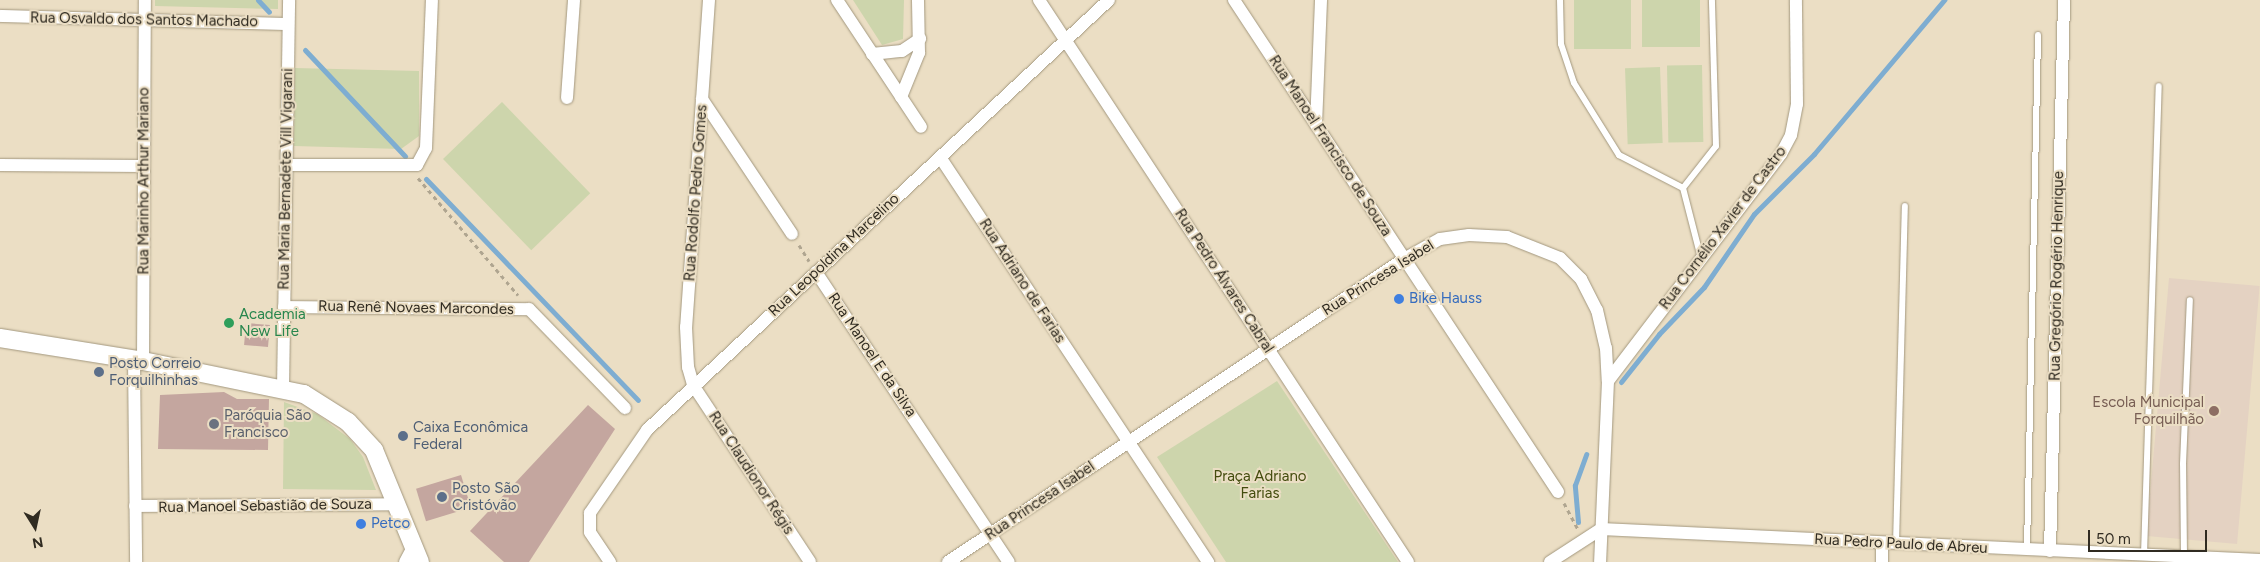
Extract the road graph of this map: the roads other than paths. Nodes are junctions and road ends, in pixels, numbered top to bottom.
1 (146, 0) edge
2 (289, 0) edge
3 (432, 0) edge
4 (574, 0) edge
5 (709, 0) edge
6 (837, 0) edge
7 (918, 0) edge
8 (1039, 0) edge
9 (1109, 0) edge
10 (1234, 0) edge
11 (1321, 0) edge
12 (1560, 0) edge
13 (1712, 0) edge
14 (1796, 0) edge
15 (2064, 0) edge
16 (0, 16) edge
17 (145, 20) junction
18 (288, 24) junction
19 (2038, 36) dead end
20 (920, 39) junction
21 (1066, 40) junction
22 (872, 54) junction
23 (2159, 86) dead end
24 (901, 97) junction
25 (567, 98) dead end
26 (702, 99) junction
27 (1316, 125) junction
28 (921, 127) dead end
29 (940, 157) junction
30 (0, 165) edge
31 (286, 165) junction
32 (144, 166) junction
33 (1683, 188) junction
34 (1905, 206) dead end
35 (792, 234) road end
36 (1404, 259) junction
37 (1701, 260) junction
38 (816, 272) junction
39 (2190, 300) dead end
40 (284, 306) junction
41 (0, 338) edge
42 (1268, 348) junction
43 (138, 361) junction
44 (1608, 381) junction
45 (693, 385) junction
46 (283, 388) junction
47 (625, 408) dead end
48 (1128, 441) junction
49 (1558, 492) road end
50 (395, 504) junction
51 (135, 506) junction
52 (1601, 529) junction
53 (990, 534) junction
54 (1882, 543) junction
55 (1896, 544) junction
56 (2038, 553) edge
57 (2144, 554) junction
58 (2184, 556) junction
59 (412, 558) edge
60 (2260, 560) edge
61 (136, 562) edge
62 (610, 562) edge
63 (810, 562) edge
64 (948, 562) edge
65 (1009, 562) edge
66 (1208, 562) edge
67 (1408, 562) edge
68 (1550, 562) edge
69 (1600, 562) edge
70 (1882, 562) edge

1 - 17 street, Rua Marinho Arthur Mariano
2 - 18 street, Rua Maria Bernadete Vill Vigarani
3 - 31 street
4 - 25 street
5 - 26 street, Rua Rodolfo Pedro Gomes
6 - 22 street
7 - 20 street
8 - 21 street, Rua Pedro Álvares Cabral
9 - 21 street, Rua Leopoldina Marcelino
10 - 27 street, Rua Manoel Francisco de Souza
11 - 27 street
12 - 33 lane
13 - 33 lane
14 - 37 street, Rua Cornélio Xavier de Castro
15 - 56 street, Rua Gregório Rogério Henrique
16 - 17 street, Rua Osvaldo dos Santos Machado
17 - 18 street, Rua Osvaldo dos Santos Machado
17 - 32 street, Rua Marinho Arthur Mariano
18 - 31 street, Rua Maria Bernadete Vill Vigarani
19 - 56 lane
20 - 22 street
20 - 24 street
21 - 29 street, Rua Leopoldina Marcelino
21 - 42 street, Rua Pedro Álvares Cabral
22 - 24 street
23 - 57 lane
24 - 28 street
26 - 35 street
26 - 45 street, Rua Rodolfo Pedro Gomes
27 - 36 street, Rua Manoel Francisco de Souza
29 - 38 street, Rua Leopoldina Marcelino
29 - 48 street, Rua Adriano de Farias
30 - 32 street
31 - 40 street, Rua Maria Bernadete Vill Vigarani
32 - 43 street, Rua Marinho Arthur Mariano
33 - 37 lane
34 - 55 lane
36 - 42 street, Rua Princesa Isabel
36 - 44 street, Rua Princesa Isabel
36 - 49 street, Rua Manoel Francisco de Souza
37 - 44 street, Rua Cornélio Xavier de Castro
38 - 45 street, Rua Leopoldina Marcelino
38 - 53 street, Rua Manoel E da Silva
39 - 58 lane
40 - 46 street, Rua Maria Bernadete Vill Vigarani
40 - 47 street, Rua Renê Novaes Marcondes
41 - 43 main road
42 - 48 street, Rua Princesa Isabel
42 - 67 street, Rua Pedro Álvares Cabral
43 - 46 main road
43 - 51 street, Rua Marinho Arthur Mariano
44 - 52 street, Rua Princesa Isabel
45 - 62 street, Rua Leopoldina Marcelino
45 - 63 street, Rua Claudionor Régis
46 - 50 main road
48 - 53 street, Rua Princesa Isabel
48 - 66 street, Rua Adriano de Farias
50 - 51 street, Rua Manoel Sebastião de Souza
50 - 59 main road
51 - 61 street, Rua Marinho Arthur Mariano
52 - 54 street, Rua Pedro Paulo de Abreu
52 - 68 street
52 - 69 street, Rua Princesa Isabel
53 - 64 street, Rua Princesa Isabel
53 - 65 street, Rua Manoel E da Silva
54 - 55 street, Rua Pedro Paulo de Abreu
54 - 70 street
55 - 56 street, Rua Pedro Paulo de Abreu
56 - 57 street, Rua Pedro Paulo de Abreu
57 - 58 street, Rua Pedro Paulo de Abreu
58 - 60 street, Rua Pedro Paulo de Abreu

